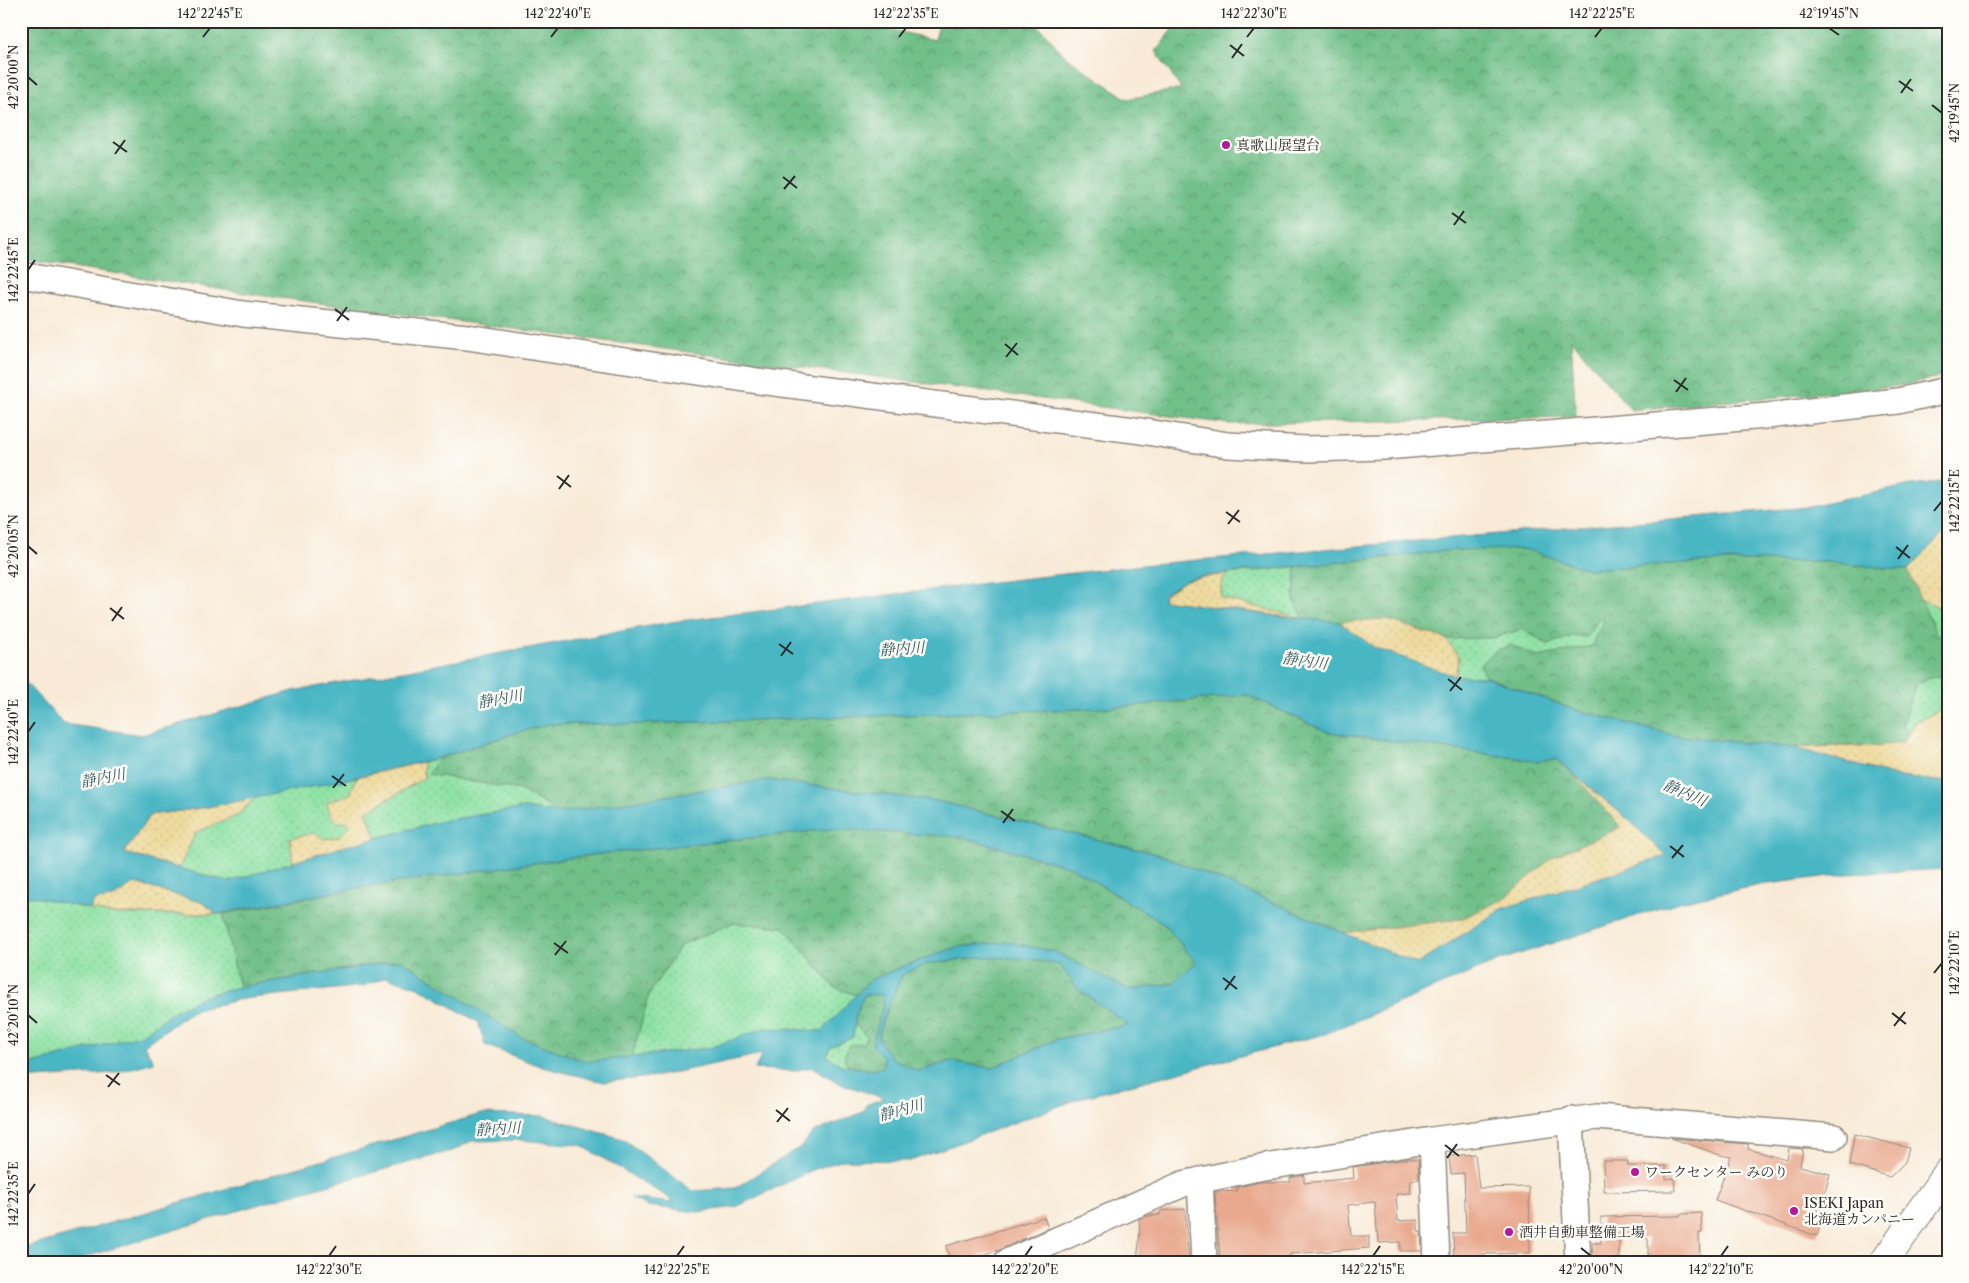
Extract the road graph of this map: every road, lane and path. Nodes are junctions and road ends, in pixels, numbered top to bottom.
1 (21, 275) edge
2 (1948, 390) edge
3 (1571, 1119) junction
4 (1834, 1136) dead end
5 (1432, 1140) junction
6 (1948, 1172) edge
7 (1200, 1180) junction
8 (1016, 1260) edge
9 (1204, 1262) edge
10 (1437, 1262) edge
11 (1578, 1262) edge
12 (1884, 1262) edge

1 - 2 street
3 - 4 street
3 - 5 street
3 - 11 street
5 - 7 street
5 - 10 street
6 - 12 highway
7 - 8 street
7 - 9 street

